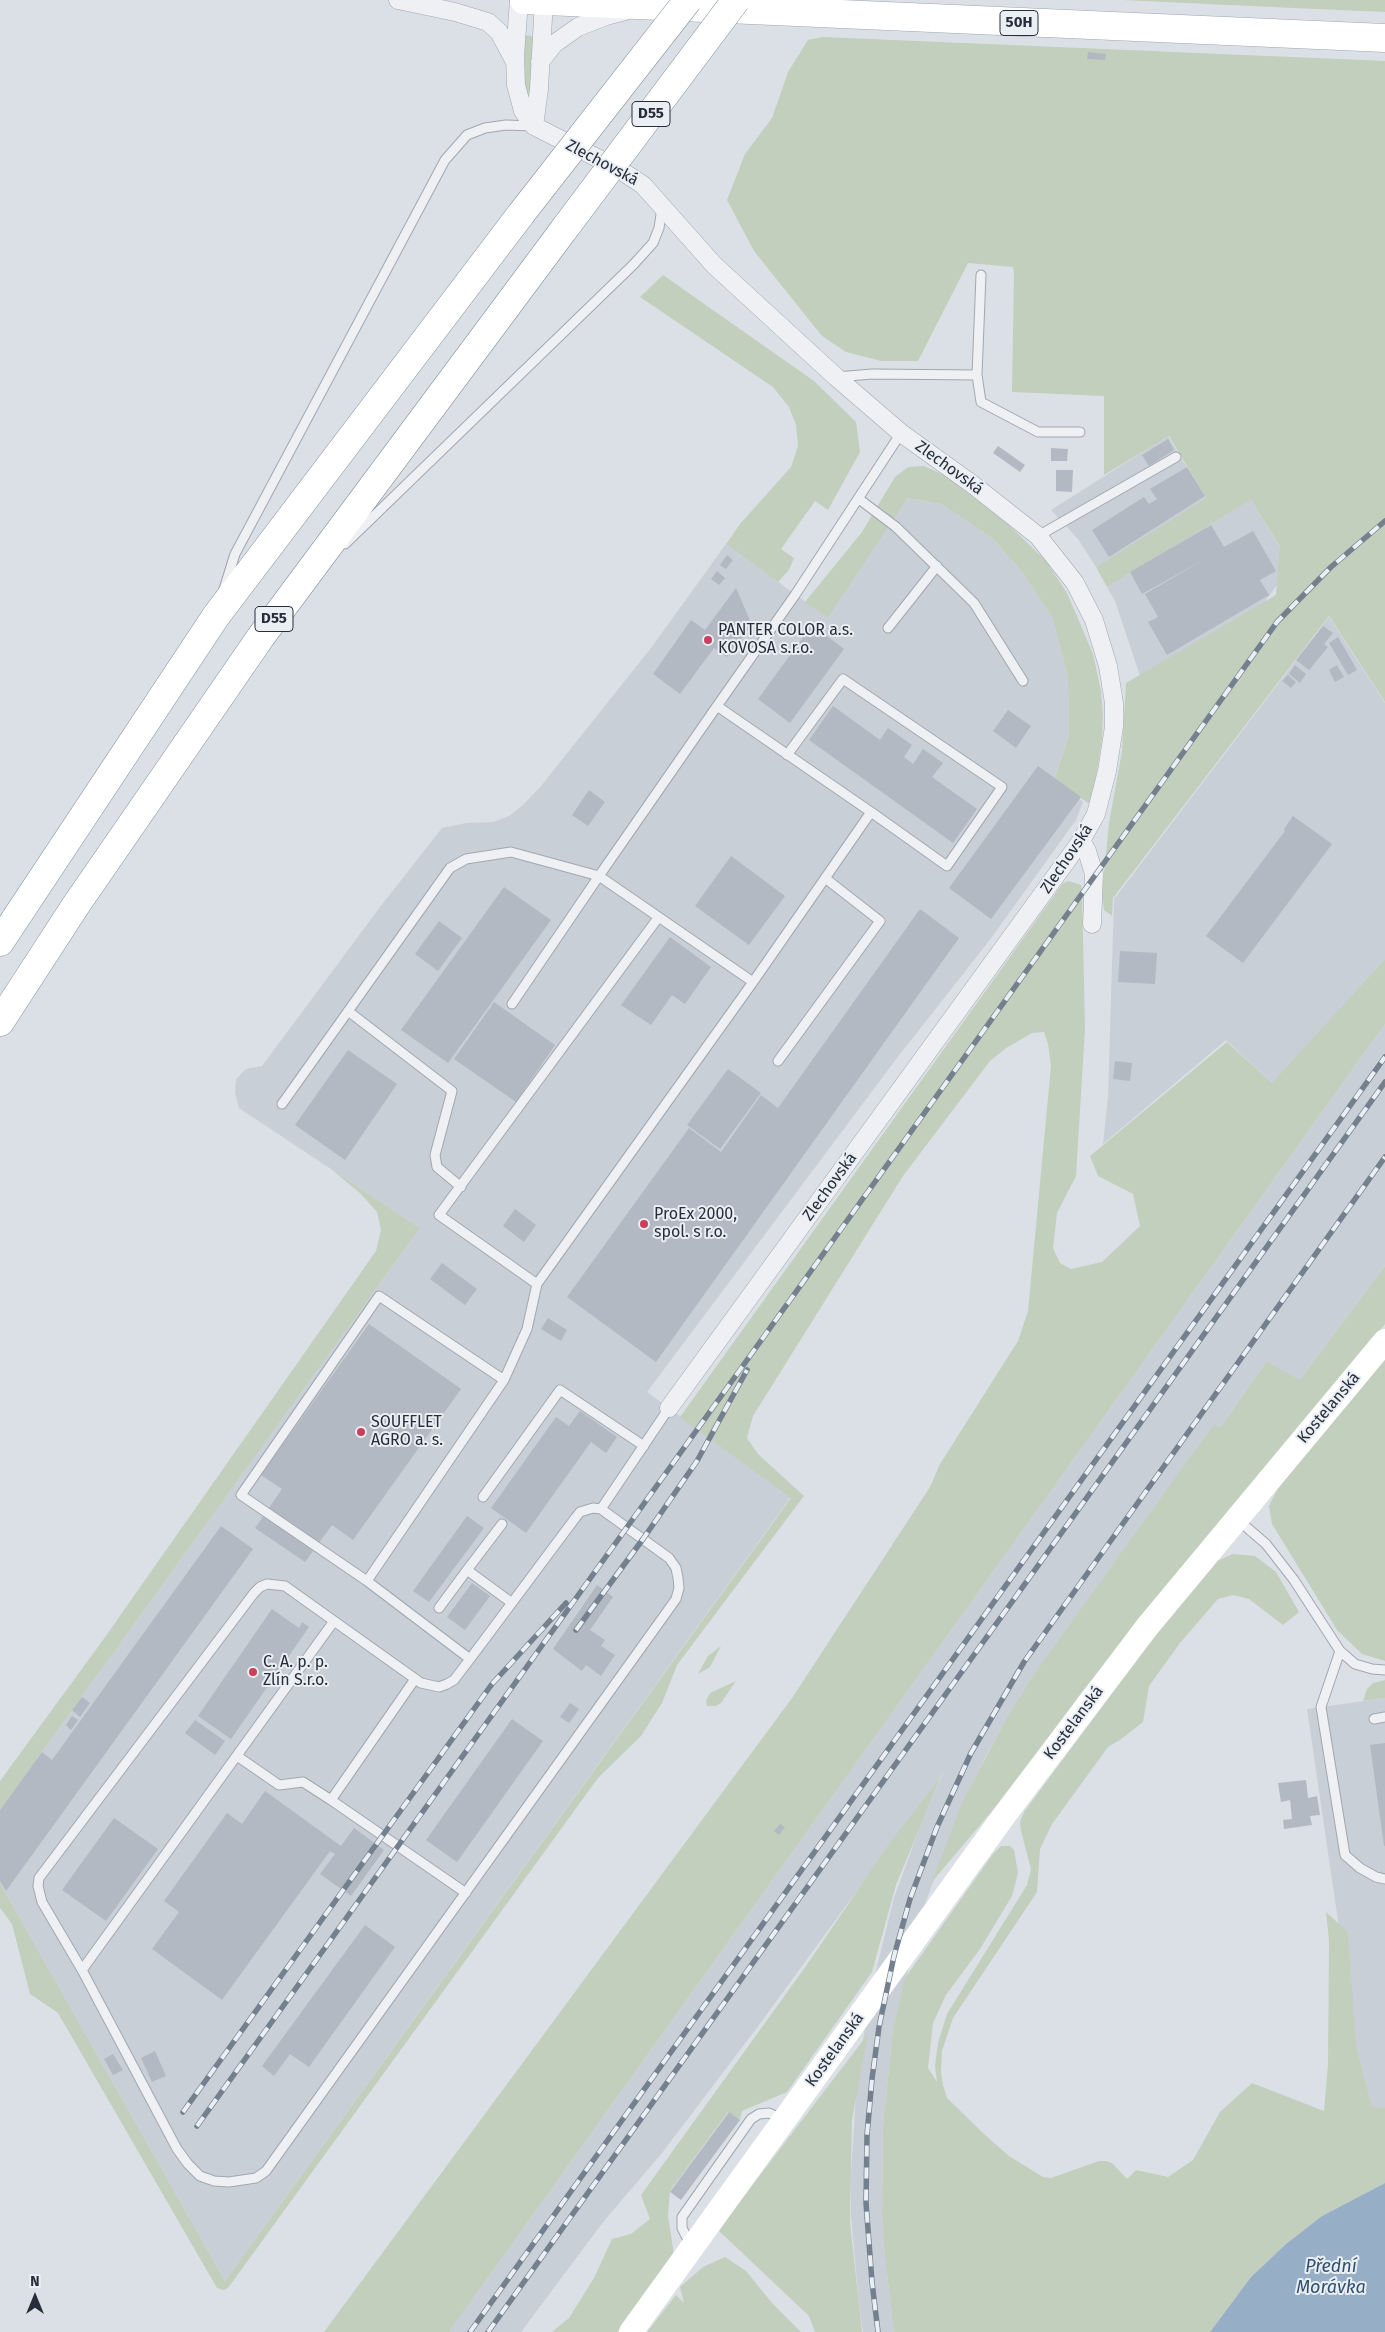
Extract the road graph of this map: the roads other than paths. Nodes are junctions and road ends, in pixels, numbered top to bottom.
1 (398, 0) edge
2 (518, 0) edge
3 (524, 0) edge
4 (544, 0) edge
5 (688, 0) edge
6 (736, 0) edge
7 (643, 3) edge
8 (1385, 38) edge
9 (515, 62) junction
10 (540, 62) junction
11 (534, 126) junction
12 (662, 204) junction
13 (981, 275) dead end
14 (977, 375) junction
15 (836, 377) junction
16 (1080, 432) dead end
17 (901, 433) junction
18 (1176, 457) dead end
19 (859, 499) junction
20 (1038, 536) junction
21 (936, 566) junction
22 (216, 616) junction
23 (888, 628) dead end
24 (260, 638) junction
25 (1023, 681) dead end
26 (717, 706) junction
27 (787, 755) junction
28 (871, 812) junction
29 (1082, 841) junction
30 (599, 876) junction
31 (825, 878) junction
32 (658, 918) junction
33 (1092, 924) dead end
34 (0, 942) edge
35 (753, 982) junction
36 (512, 1004) dead end
37 (348, 1011) junction
38 (0, 1022) edge
39 (778, 1061) dead end
40 (282, 1104) dead end
41 (461, 1187) junction
42 (537, 1284) junction
43 (1385, 1342) edge
44 (504, 1380) junction
45 (669, 1408) joint
46 (644, 1446) junction
47 (483, 1497) dead end
48 (601, 1509) junction
49 (1237, 1519) junction
50 (502, 1524) dead end
51 (467, 1570) junction
52 (367, 1581) junction
53 (512, 1603) junction
54 (439, 1608) dead end
55 (334, 1621) junction
56 (1340, 1651) junction
57 (470, 1659) junction
58 (1385, 1670) edge
59 (415, 1679) junction
60 (1385, 1717) edge
61 (1374, 1719) dead end
62 (237, 1756) junction
63 (331, 1800) junction
64 (1385, 1878) edge
65 (466, 1893) junction
66 (82, 1970) junction
67 (631, 2332) edge

1 - 9 street
2 - 9 street
3 - 4 main road, 50H
4 - 7 main road, 50H
4 - 10 street
5 - 22 main road, D55, bridge
6 - 24 main road, D55, bridge
7 - 8 main road, 50H
7 - 10 street
9 - 11 street
10 - 11 street
11 - 12 street, Zlechovská
11 - 22 lane
12 - 15 street, Zlechovská
12 - 24 lane
13 - 14 lane
14 - 15 lane
14 - 16 lane
15 - 17 street, Zlechovská
17 - 19 lane
17 - 20 street, Zlechovská
18 - 20 lane
19 - 21 lane
19 - 26 lane
20 - 29 street, Zlechovská
21 - 23 lane
21 - 25 lane
22 - 34 main road, D55
24 - 38 main road, D55
26 - 27 lane
26 - 30 lane
27 - 28 lane
27 - 28 lane
28 - 31 lane
29 - 33 street
29 - 45 street, Zlechovská
30 - 32 lane
30 - 36 lane
30 - 37 lane
31 - 35 lane
31 - 39 lane
32 - 35 lane
32 - 41 lane
35 - 42 lane
37 - 40 lane
37 - 41 lane
41 - 42 lane
42 - 44 lane
43 - 49 main road, Kostelanská
44 - 52 lane
44 - 52 lane
45 - 46 lane
46 - 47 lane
46 - 48 lane
48 - 53 lane
48 - 65 lane
49 - 56 lane
49 - 67 main road, Kostelanská
50 - 51 lane
51 - 53 lane
51 - 54 lane
52 - 57 lane
53 - 57 lane
55 - 59 lane
55 - 62 lane
55 - 66 lane
56 - 58 lane
56 - 64 lane
57 - 59 lane
59 - 63 lane
60 - 61 lane
62 - 63 lane
62 - 66 lane
63 - 65 lane
65 - 66 lane

